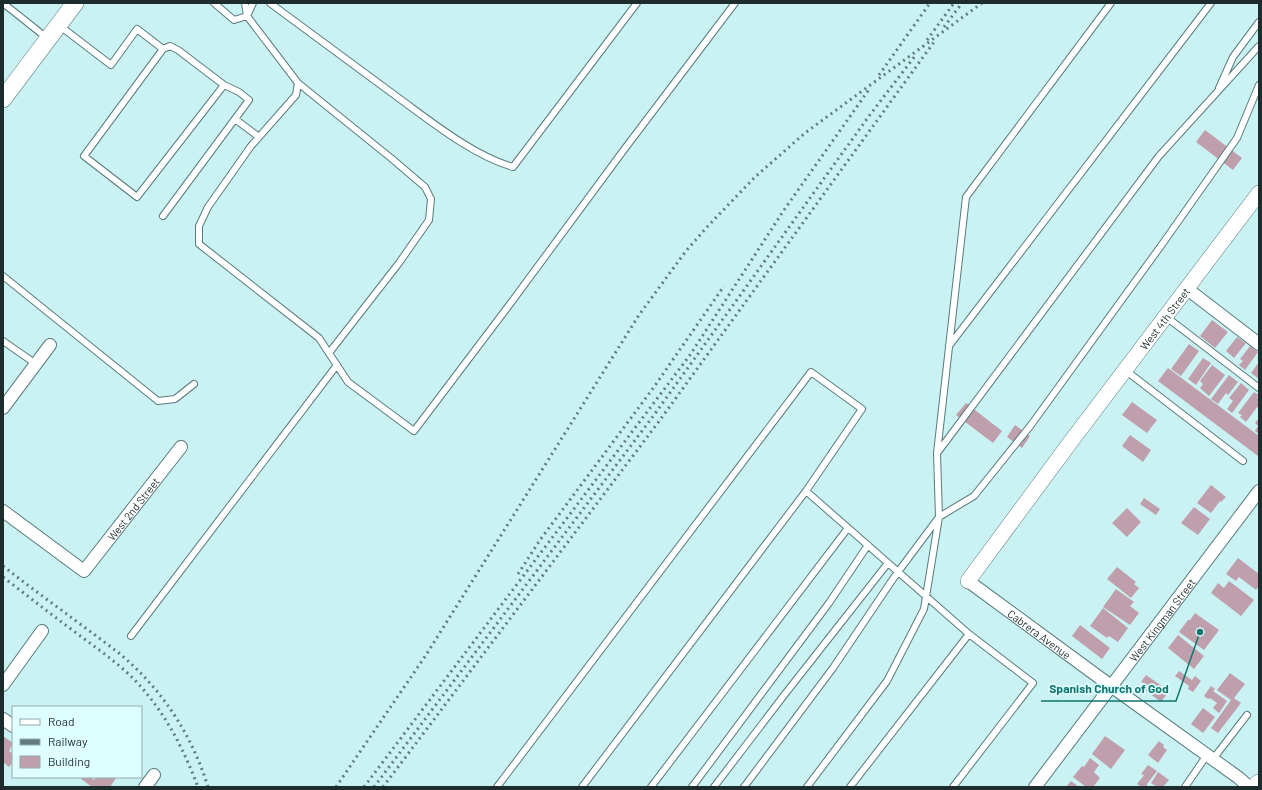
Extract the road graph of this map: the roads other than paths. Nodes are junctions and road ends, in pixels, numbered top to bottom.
1 (3, 3) edge
2 (75, 3) edge
3 (214, 3) edge
4 (245, 3) edge
5 (253, 3) edge
6 (270, 3) edge
7 (638, 3) edge
8 (735, 3) edge
9 (1111, 3) edge
10 (1211, 3) edge
11 (247, 16) junction
12 (1259, 22) edge
13 (58, 25) junction
14 (48, 39) junction
15 (1259, 46) edge
16 (163, 49) junction
17 (298, 83) junction
18 (224, 85) junction
19 (1259, 85) edge
20 (1216, 93) junction
21 (3, 99) edge
22 (235, 119) junction
23 (259, 137) junction
24 (1259, 193) edge
25 (163, 216) dead end
26 (3, 276) edge
27 (1186, 288) junction
28 (1165, 316) junction
29 (3, 341) edge
30 (1259, 344) edge
31 (50, 345) dead end
32 (949, 346) junction
33 (329, 353) junction
34 (36, 364) junction
35 (337, 365) junction
36 (1125, 370) junction
37 (194, 384) dead end
38 (1259, 388) edge
39 (3, 408) edge
40 (1070, 444) joint
41 (181, 447) dead end
42 (937, 453) junction
43 (1243, 461) dead end
44 (806, 491) junction
45 (1259, 491) edge
46 (3, 511) edge
47 (939, 517) junction
48 (848, 528) junction
49 (868, 545) junction
50 (888, 563) junction
51 (898, 572) junction
52 (968, 581) joint
53 (926, 596) junction
54 (42, 631) dead end
55 (969, 634) junction
56 (131, 636) dead end
57 (3, 685) edge
58 (1111, 686) junction
59 (1247, 715) dead end
60 (3, 718) edge
61 (12, 725) edge
62 (1210, 757) junction
63 (154, 776) dead end
64 (1259, 784) edge
65 (145, 787) edge
66 (497, 787) edge
67 (582, 787) edge
68 (651, 787) edge
69 (692, 787) edge
70 (714, 787) edge
71 (744, 787) edge
72 (807, 787) edge
73 (850, 787) edge
74 (953, 787) edge
75 (1035, 787) edge
76 (1184, 787) edge
77 (1249, 787) edge
78 (1256, 787) edge

1 - 14 lane
2 - 13 main road
3 - 11 lane
4 - 11 lane
5 - 11 lane
6 - 7 lane
8 - 35 lane
9 - 32 lane
10 - 32 lane
11 - 17 lane
12 - 20 lane
13 - 14 main road
13 - 16 lane
14 - 21 main road
15 - 20 lane
16 - 18 lane
16 - 18 lane
17 - 23 lane
17 - 33 lane
18 - 22 lane
19 - 47 lane
20 - 42 lane
22 - 23 lane
22 - 25 lane
23 - 33 lane
24 - 27 street, West 4th Street
26 - 37 lane
27 - 28 street, West 4th Street
27 - 30 street
28 - 36 street, West 4th Street
28 - 38 lane
29 - 34 lane
31 - 34 street
32 - 42 lane
33 - 35 lane
34 - 39 street
35 - 56 lane
36 - 40 street, West 4th Street
36 - 43 lane
40 - 52 street, Cabrera Avenue
41 - 46 street, West 2nd Street
42 - 47 lane
44 - 48 lane
44 - 66 lane
44 - 67 lane
45 - 58 street, West Kingman Street
47 - 51 lane
47 - 53 lane
48 - 49 lane
48 - 68 lane
49 - 50 lane
49 - 69 lane
50 - 51 lane
50 - 70 lane
51 - 53 lane
51 - 71 lane
52 - 58 street, Cabrera Avenue
53 - 55 lane
53 - 72 lane
54 - 57 street
55 - 73 lane
55 - 74 lane
58 - 62 street, Cabrera Avenue
58 - 75 street, West Kingman Street
59 - 62 lane
60 - 61 street
62 - 76 lane
62 - 77 street, Cabrera Avenue
63 - 65 street
64 - 78 main road

